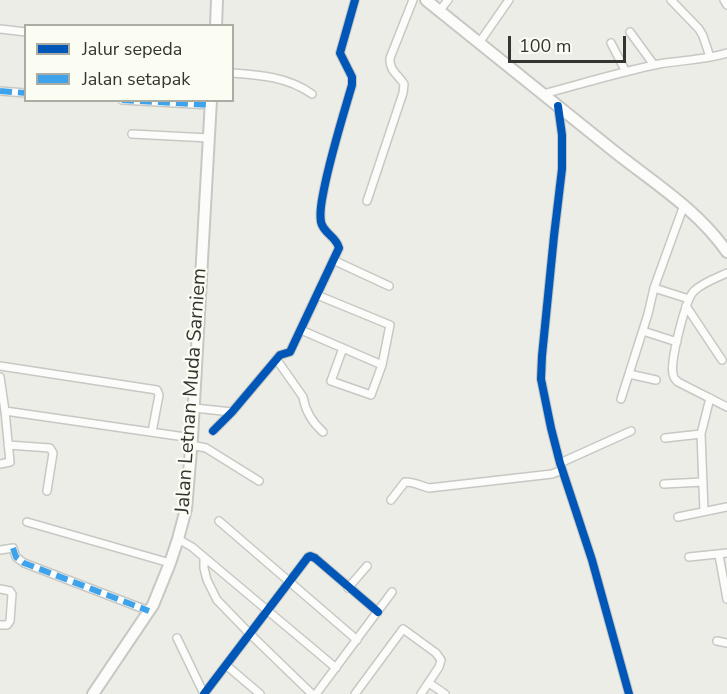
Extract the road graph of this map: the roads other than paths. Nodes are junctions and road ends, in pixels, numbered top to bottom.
1 (217, 0) edge
2 (355, 0) edge
3 (413, 0) edge
4 (426, 0) edge
5 (447, 0) edge
6 (508, 0) edge
7 (671, 0) edge
8 (724, 0) edge
9 (727, 5) edge
10 (440, 10) junction
11 (216, 24) edge
12 (0, 29) edge
13 (24, 32) edge
14 (630, 32) dead end
15 (610, 42) dead end
16 (478, 43) junction
17 (727, 53) edge
18 (710, 57) junction
19 (654, 65) junction
20 (627, 72) junction
21 (234, 73) edge
22 (0, 92) edge
23 (24, 93) edge
24 (312, 94) dead end
25 (543, 94) junction
26 (181, 102) edge
27 (211, 103) edge
28 (558, 106) junction
29 (132, 134) dead end
30 (209, 138) junction
31 (367, 201) dead end
32 (684, 205) junction
33 (726, 250) edge
34 (333, 260) junction
35 (727, 273) edge
36 (389, 286) dead end
37 (654, 288) junction
38 (317, 295) junction
39 (688, 302) junction
40 (301, 330) junction
41 (643, 331) junction
42 (677, 342) junction
43 (343, 348) junction
44 (277, 360) junction
45 (722, 360) dead end
46 (382, 365) junction
47 (0, 366) edge
48 (629, 375) junction
49 (0, 377) edge
50 (656, 380) dead end
51 (710, 398) junction
52 (621, 399) dead end
53 (194, 408) junction
54 (727, 408) edge
55 (5, 411) junction
56 (232, 412) junction
57 (213, 431) dead end
58 (631, 431) dead end
59 (152, 432) junction
60 (323, 432) dead end
61 (701, 434) junction
62 (665, 438) dead end
63 (192, 441) junction
64 (8, 445) junction
65 (0, 464) edge
66 (561, 467) junction
67 (259, 481) dead end
68 (703, 482) junction
69 (664, 484) dead end
70 (47, 491) dead end
71 (391, 500) dead end
72 (727, 507) edge
73 (705, 511) junction
74 (678, 517) dead end
75 (219, 521) dead end
76 (27, 522) dead end
77 (178, 539) junction
78 (0, 550) edge
79 (723, 554) edge
80 (689, 557) dead end
81 (204, 558) junction
82 (170, 563) junction
83 (367, 566) dead end
84 (725, 576) edge
85 (289, 582) junction
86 (348, 588) junction
87 (0, 589) edge
88 (392, 592) dead end
89 (727, 599) edge
90 (268, 610) junction
91 (149, 611) junction
92 (378, 612) junction
93 (0, 625) edge
94 (249, 633) junction
95 (177, 638) dead end
96 (357, 640) junction
97 (717, 641) dead end
98 (727, 644) edge
99 (226, 665) junction
100 (336, 668) junction
101 (429, 683) junction
102 (95, 693) edge
103 (204, 694) edge
104 (260, 694) edge
105 (314, 694) edge
106 (355, 694) edge
107 (421, 694) edge
108 (445, 694) edge
109 (629, 694) edge

1 - 11 main road
2 - 34 street
3 - 31 street
4 - 10 main road
5 - 10 street
6 - 16 street
7 - 18 street
8 - 9 street
10 - 16 main road
12 - 13 street
14 - 19 street
15 - 20 street
16 - 25 main road
17 - 18 street
18 - 19 street
19 - 20 street
20 - 25 street
21 - 24 street
22 - 23 street
25 - 28 main road
26 - 27 street
27 - 30 main road, Jalan Letnan Muda Sarniem
28 - 32 main road
28 - 66 street
29 - 30 street
30 - 53 main road, Jalan Letnan Muda Sarniem
32 - 33 main road
32 - 37 street
34 - 36 street
34 - 38 street
35 - 39 street
37 - 39 street
37 - 41 street
38 - 40 street
38 - 46 street
39 - 42 street
39 - 45 street
40 - 43 street
40 - 44 street
41 - 42 street
41 - 48 street
42 - 51 street
43 - 46 street
43 - 46 street
44 - 56 street
44 - 60 street
47 - 59 street
48 - 50 street
48 - 52 street
49 - 55 street
51 - 54 street
51 - 61 street
53 - 56 street
53 - 63 main road, Jalan Letnan Muda Sarniem
55 - 59 street
55 - 64 street
56 - 57 street
58 - 66 street
59 - 63 street
61 - 62 street
61 - 68 street
63 - 67 street
63 - 77 main road, Jalan Letnan Muda Sarniem
64 - 65 street
64 - 70 street
66 - 71 street
66 - 109 street
68 - 69 street
68 - 73 street
72 - 73 street
73 - 74 street
75 - 85 street
76 - 82 street
77 - 81 street
77 - 82 main road, Jalan Letnan Muda Sarniem
78 - 91 street
79 - 80 street
79 - 84 street
81 - 90 street
81 - 94 street
82 - 91 main road, Jalan Letnan Muda Sarniem
83 - 86 street
84 - 89 street
85 - 86 street
85 - 90 street
85 - 96 street
86 - 92 street
87 - 93 street
88 - 92 street
90 - 94 street
90 - 100 street
91 - 102 main road, Jalan Letnan Muda Sarniem
92 - 96 street
94 - 99 street
94 - 105 street
95 - 103 street
96 - 100 street
97 - 98 street
99 - 103 street
99 - 104 street
100 - 105 street
101 - 106 street
101 - 107 street
101 - 108 street

